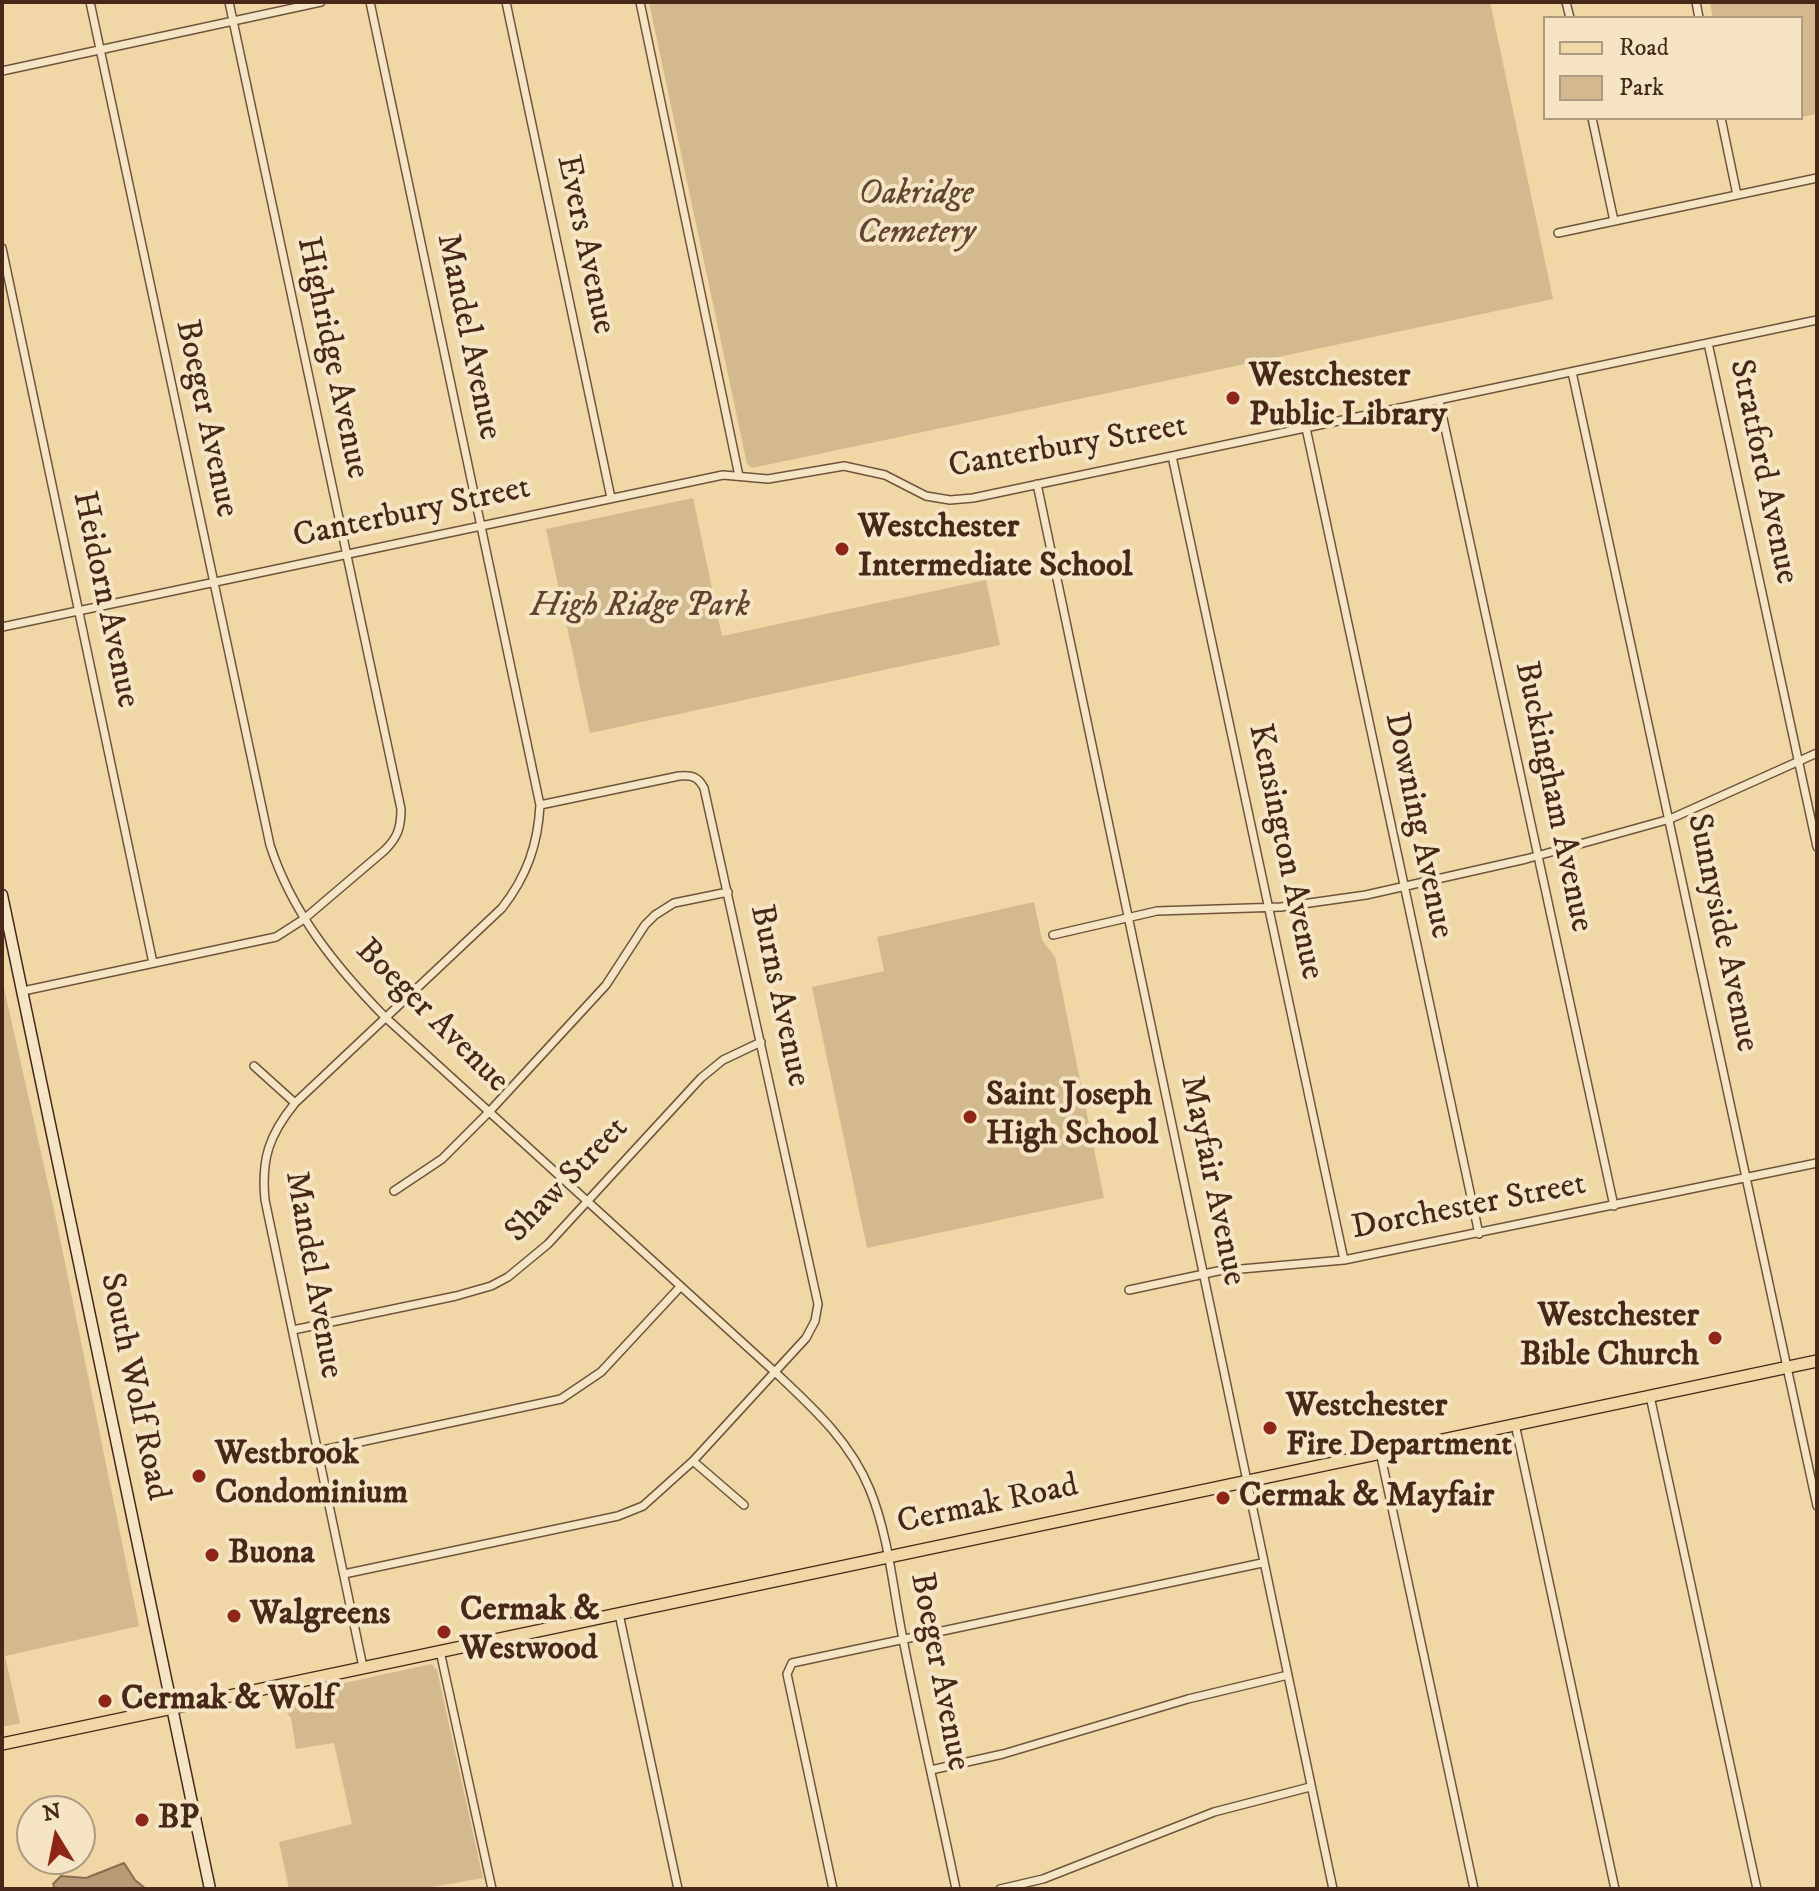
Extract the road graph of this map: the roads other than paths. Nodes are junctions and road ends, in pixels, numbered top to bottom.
1 (90, 2) edge
2 (229, 2) edge
3 (321, 2) edge
4 (370, 2) edge
5 (506, 2) edge
6 (640, 2) edge
7 (233, 22) junction
8 (100, 49) junction
9 (2, 71) edge
10 (1592, 120) edge
11 (1721, 120) edge
12 (1817, 178) edge
13 (1737, 195) junction
14 (1614, 221) junction
15 (1558, 233) dead end
16 (2, 248) edge
17 (1817, 320) edge
18 (1708, 343) junction
19 (1572, 372) junction
20 (1439, 400) junction
21 (1306, 428) junction
22 (1172, 456) junction
23 (739, 476) junction
24 (1037, 484) junction
25 (611, 498) junction
26 (481, 526) junction
27 (346, 555) junction
28 (213, 581) junction
29 (80, 611) junction
30 (2, 627) edge
31 (1817, 753) edge
32 (1798, 763) junction
33 (540, 805) junction
34 (1670, 819) junction
35 (1817, 847) edge
36 (1538, 856) junction
37 (1404, 888) junction
38 (728, 892) junction
39 (2, 895) edge
40 (1269, 908) junction
41 (304, 919) junction
42 (1128, 919) junction
43 (1053, 935) dead end
44 (153, 963) junction
45 (23, 991) junction
46 (385, 1017) junction
47 (761, 1042) junction
48 (254, 1066) dead end
49 (295, 1103) junction
50 (489, 1112) junction
51 (1817, 1163) edge
52 (1748, 1177) junction
53 (394, 1191) dead end
54 (588, 1202) junction
55 (1614, 1206) junction
56 (1479, 1234) junction
57 (1344, 1260) junction
58 (1205, 1274) junction
59 (680, 1287) junction
60 (1129, 1290) dead end
61 (293, 1330) junction
62 (1817, 1361) edge
63 (1787, 1367) junction
64 (776, 1373) junction
65 (1650, 1396) junction
66 (1515, 1424) junction
67 (318, 1451) junction
68 (1380, 1452) junction
69 (693, 1461) junction
70 (1246, 1479) junction
71 (744, 1505) dead end
72 (1817, 1506) edge
73 (888, 1557) junction
74 (1262, 1563) junction
75 (344, 1574) junction
76 (619, 1614) junction
77 (903, 1640) junction
78 (440, 1651) junction
79 (363, 1667) junction
80 (1288, 1675) junction
81 (171, 1708) junction
82 (2, 1744) edge
83 (931, 1770) junction
84 (1310, 1787) junction
85 (210, 1889) edge
86 (492, 1889) edge
87 (678, 1889) edge
88 (833, 1889) edge
89 (956, 1889) edge
90 (1000, 1889) edge
91 (1333, 1889) edge
92 (1474, 1889) edge
93 (1615, 1889) edge
94 (1757, 1889) edge

1 - 8 street, Boeger Avenue
2 - 7 street, Highridge Avenue
3 - 7 street
4 - 26 street, Mandel Avenue
5 - 25 street, Evers Avenue
6 - 23 street
7 - 8 street
7 - 27 street, Highridge Avenue
8 - 9 street
8 - 28 street, Boeger Avenue
10 - 14 street
11 - 13 street
12 - 13 street
13 - 14 street
14 - 15 street
16 - 29 street, Heidorn Avenue
17 - 18 street, Canterbury Street
18 - 19 street, Canterbury Street
18 - 32 street, Stratford Avenue
19 - 20 street, Canterbury Street
19 - 34 street, Sunnyside Avenue
20 - 21 street, Canterbury Street
20 - 36 street, Buckingham Avenue
21 - 22 street, Canterbury Street
21 - 37 street, Downing Avenue
22 - 24 street, Canterbury Street
22 - 40 street, Kensington Avenue
23 - 24 street, Canterbury Street
23 - 25 street, Canterbury Street
24 - 42 street, Mayfair Avenue
25 - 26 street, Canterbury Street
26 - 27 street, Canterbury Street
26 - 33 street, Mandel Avenue
27 - 28 street, Canterbury Street
27 - 41 street, Highridge Avenue
28 - 29 street, Canterbury Street
28 - 41 street, Boeger Avenue
29 - 30 street, Canterbury Street
29 - 44 street, Heidorn Avenue
31 - 32 street
32 - 34 street
32 - 35 street, Stratford Avenue
33 - 38 street, Burns Avenue
33 - 46 street, Mandel Avenue
34 - 36 street
34 - 52 street, Sunnyside Avenue
36 - 37 street
36 - 55 street, Buckingham Avenue
37 - 40 street
37 - 56 street, Downing Avenue
38 - 47 street, Burns Avenue
38 - 50 street
39 - 45 main road, South Wolf Road
40 - 42 street
40 - 57 street, Kensington Avenue
41 - 44 street, Highridge Avenue
41 - 46 street, Boeger Avenue
42 - 43 street
42 - 58 street, Mayfair Avenue
44 - 45 street, Highridge Avenue
45 - 81 main road, South Wolf Road
46 - 49 street, Mandel Avenue
46 - 50 street, Boeger Avenue
47 - 54 street, Shaw Street
47 - 64 street, Burns Avenue
48 - 49 street
49 - 61 street, Mandel Avenue
50 - 53 street
50 - 54 street, Boeger Avenue
51 - 52 street, Dorchester Street
52 - 55 street, Dorchester Street
52 - 63 street, Sunnyside Avenue
54 - 59 street, Boeger Avenue
54 - 61 street, Shaw Street
55 - 56 street, Dorchester Street
56 - 57 street, Dorchester Street
57 - 58 street, Dorchester Street
58 - 60 street, Dorchester Street
58 - 70 street, Mayfair Avenue
59 - 64 street, Boeger Avenue
59 - 67 street
61 - 67 street, Mandel Avenue
62 - 63 main road, Cermak Road
63 - 65 main road, Cermak Road
63 - 72 street, Sunnyside Avenue
64 - 69 street, Burns Avenue
64 - 73 street, Boeger Avenue
65 - 66 main road, Cermak Road
65 - 94 street
66 - 68 main road, Cermak Road
66 - 93 street
67 - 75 street, Mandel Avenue
68 - 70 main road, Cermak Road
68 - 92 street
69 - 71 street
69 - 75 street, Burns Avenue
70 - 73 main road, Cermak Road
70 - 74 street, Mayfair Avenue
73 - 76 main road, Cermak Road
73 - 77 street, Boeger Avenue
74 - 77 street
74 - 80 street, Mayfair Avenue
75 - 79 street, Mandel Avenue
76 - 78 main road, Cermak Road
76 - 87 street
77 - 83 street, Boeger Avenue
77 - 88 street
78 - 79 main road, Cermak Road
78 - 86 street
79 - 81 main road, Cermak Road
80 - 83 street
80 - 84 street, Mayfair Avenue
81 - 82 main road, Cermak Road
81 - 85 main road, South Wolf Road
83 - 89 street, Boeger Avenue
84 - 90 street
84 - 91 street, Mayfair Avenue

